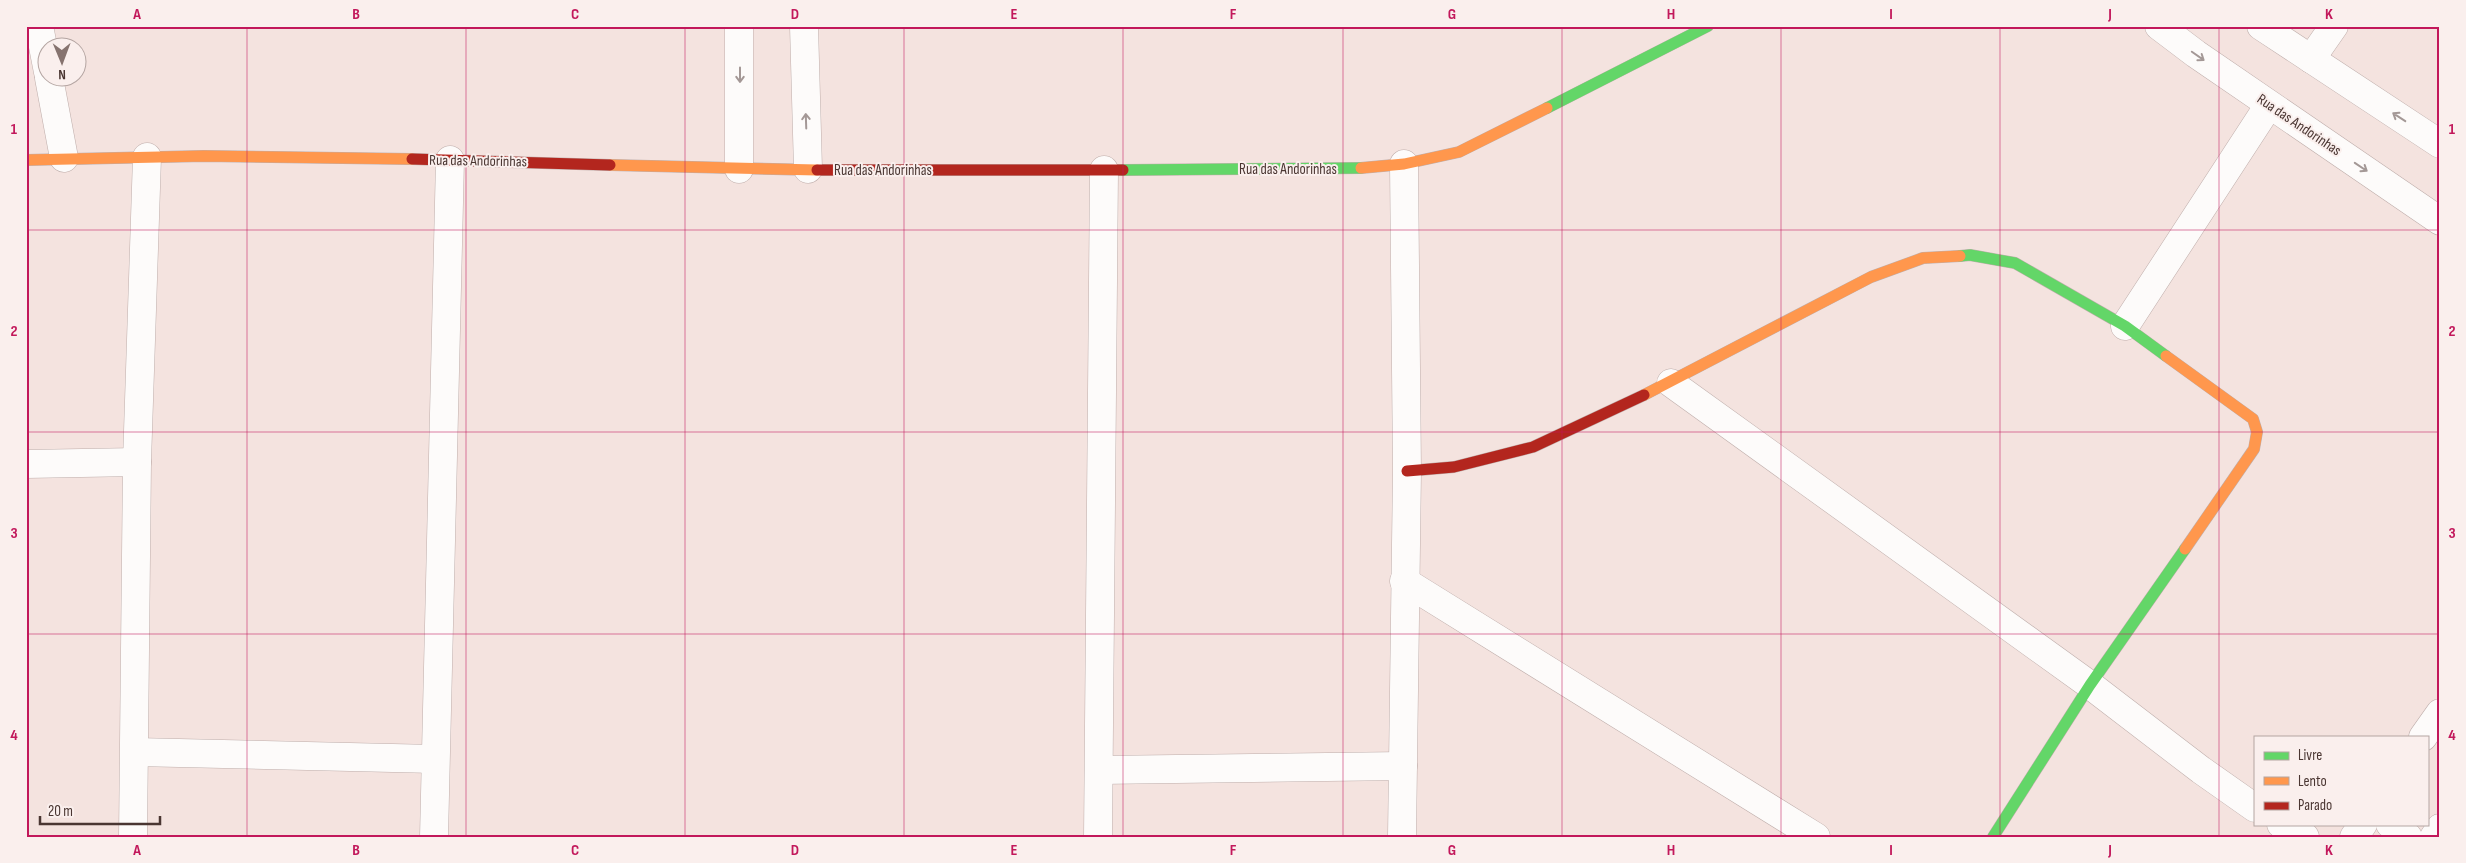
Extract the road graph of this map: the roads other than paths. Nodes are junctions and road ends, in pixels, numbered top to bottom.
1 (739, 26) edge
2 (804, 26) edge
3 (1708, 26) edge
4 (2160, 26) edge
5 (2261, 26) edge
6 (2334, 26) edge
7 (2311, 59) junction
8 (50, 88) edge
9 (2270, 104) junction
10 (2440, 144) edge
11 (147, 157) junction
12 (64, 158) junction
13 (26, 160) edge
14 (450, 160) junction
15 (1404, 164) junction
16 (740, 168) junction
17 (808, 169) junction
18 (1104, 170) junction
19 (2440, 221) edge
20 (2125, 326) junction
21 (1671, 383) junction
22 (137, 462) junction
23 (26, 464) edge
24 (1407, 471) junction
25 (1404, 581) junction
26 (2090, 685) junction
27 (2440, 713) edge
28 (2424, 736) edge
29 (135, 752) junction
30 (435, 759) junction
31 (1403, 766) junction
32 (1099, 770) junction
33 (2254, 807) edge
34 (2285, 826) edge
35 (2362, 826) edge
36 (2393, 826) edge
37 (2440, 828) edge
38 (133, 837) edge
39 (434, 837) edge
40 (1098, 837) edge
41 (1402, 837) edge
42 (1816, 837) edge
43 (1993, 837) edge
44 (2305, 837) edge
45 (2354, 837) edge
46 (2408, 837) edge
47 (2434, 837) edge

1 -> 16 street
17 -> 2 street
3 - 15 street, Rua das Andorinhas
4 -> 9 street, Rua das Andorinhas
5 - 7 street
6 - 7 street
10 -> 7 street
8 - 12 street
9 -> 19 street, Rua das Andorinhas
9 - 20 street
11 - 12 street, Rua das Andorinhas
11 - 14 street, Rua das Andorinhas
11 - 22 street
12 - 13 street, Rua das Andorinhas
14 - 16 street, Rua das Andorinhas
14 - 30 street
15 - 18 street, Rua das Andorinhas
15 - 24 street
16 - 17 street, Rua das Andorinhas
17 - 18 street, Rua das Andorinhas
18 - 32 street
20 - 21 street
20 - 26 street
21 - 24 street
21 - 26 street
22 - 23 street
22 - 29 street
24 - 25 street
25 - 31 street
25 - 42 street
26 - 33 street
26 - 43 street
27 - 28 street
29 - 30 street
29 - 38 street
30 - 39 street
31 - 32 street
31 - 41 street
32 - 40 street
34 - 44 street
35 - 45 street
36 - 46 street
37 - 47 street

